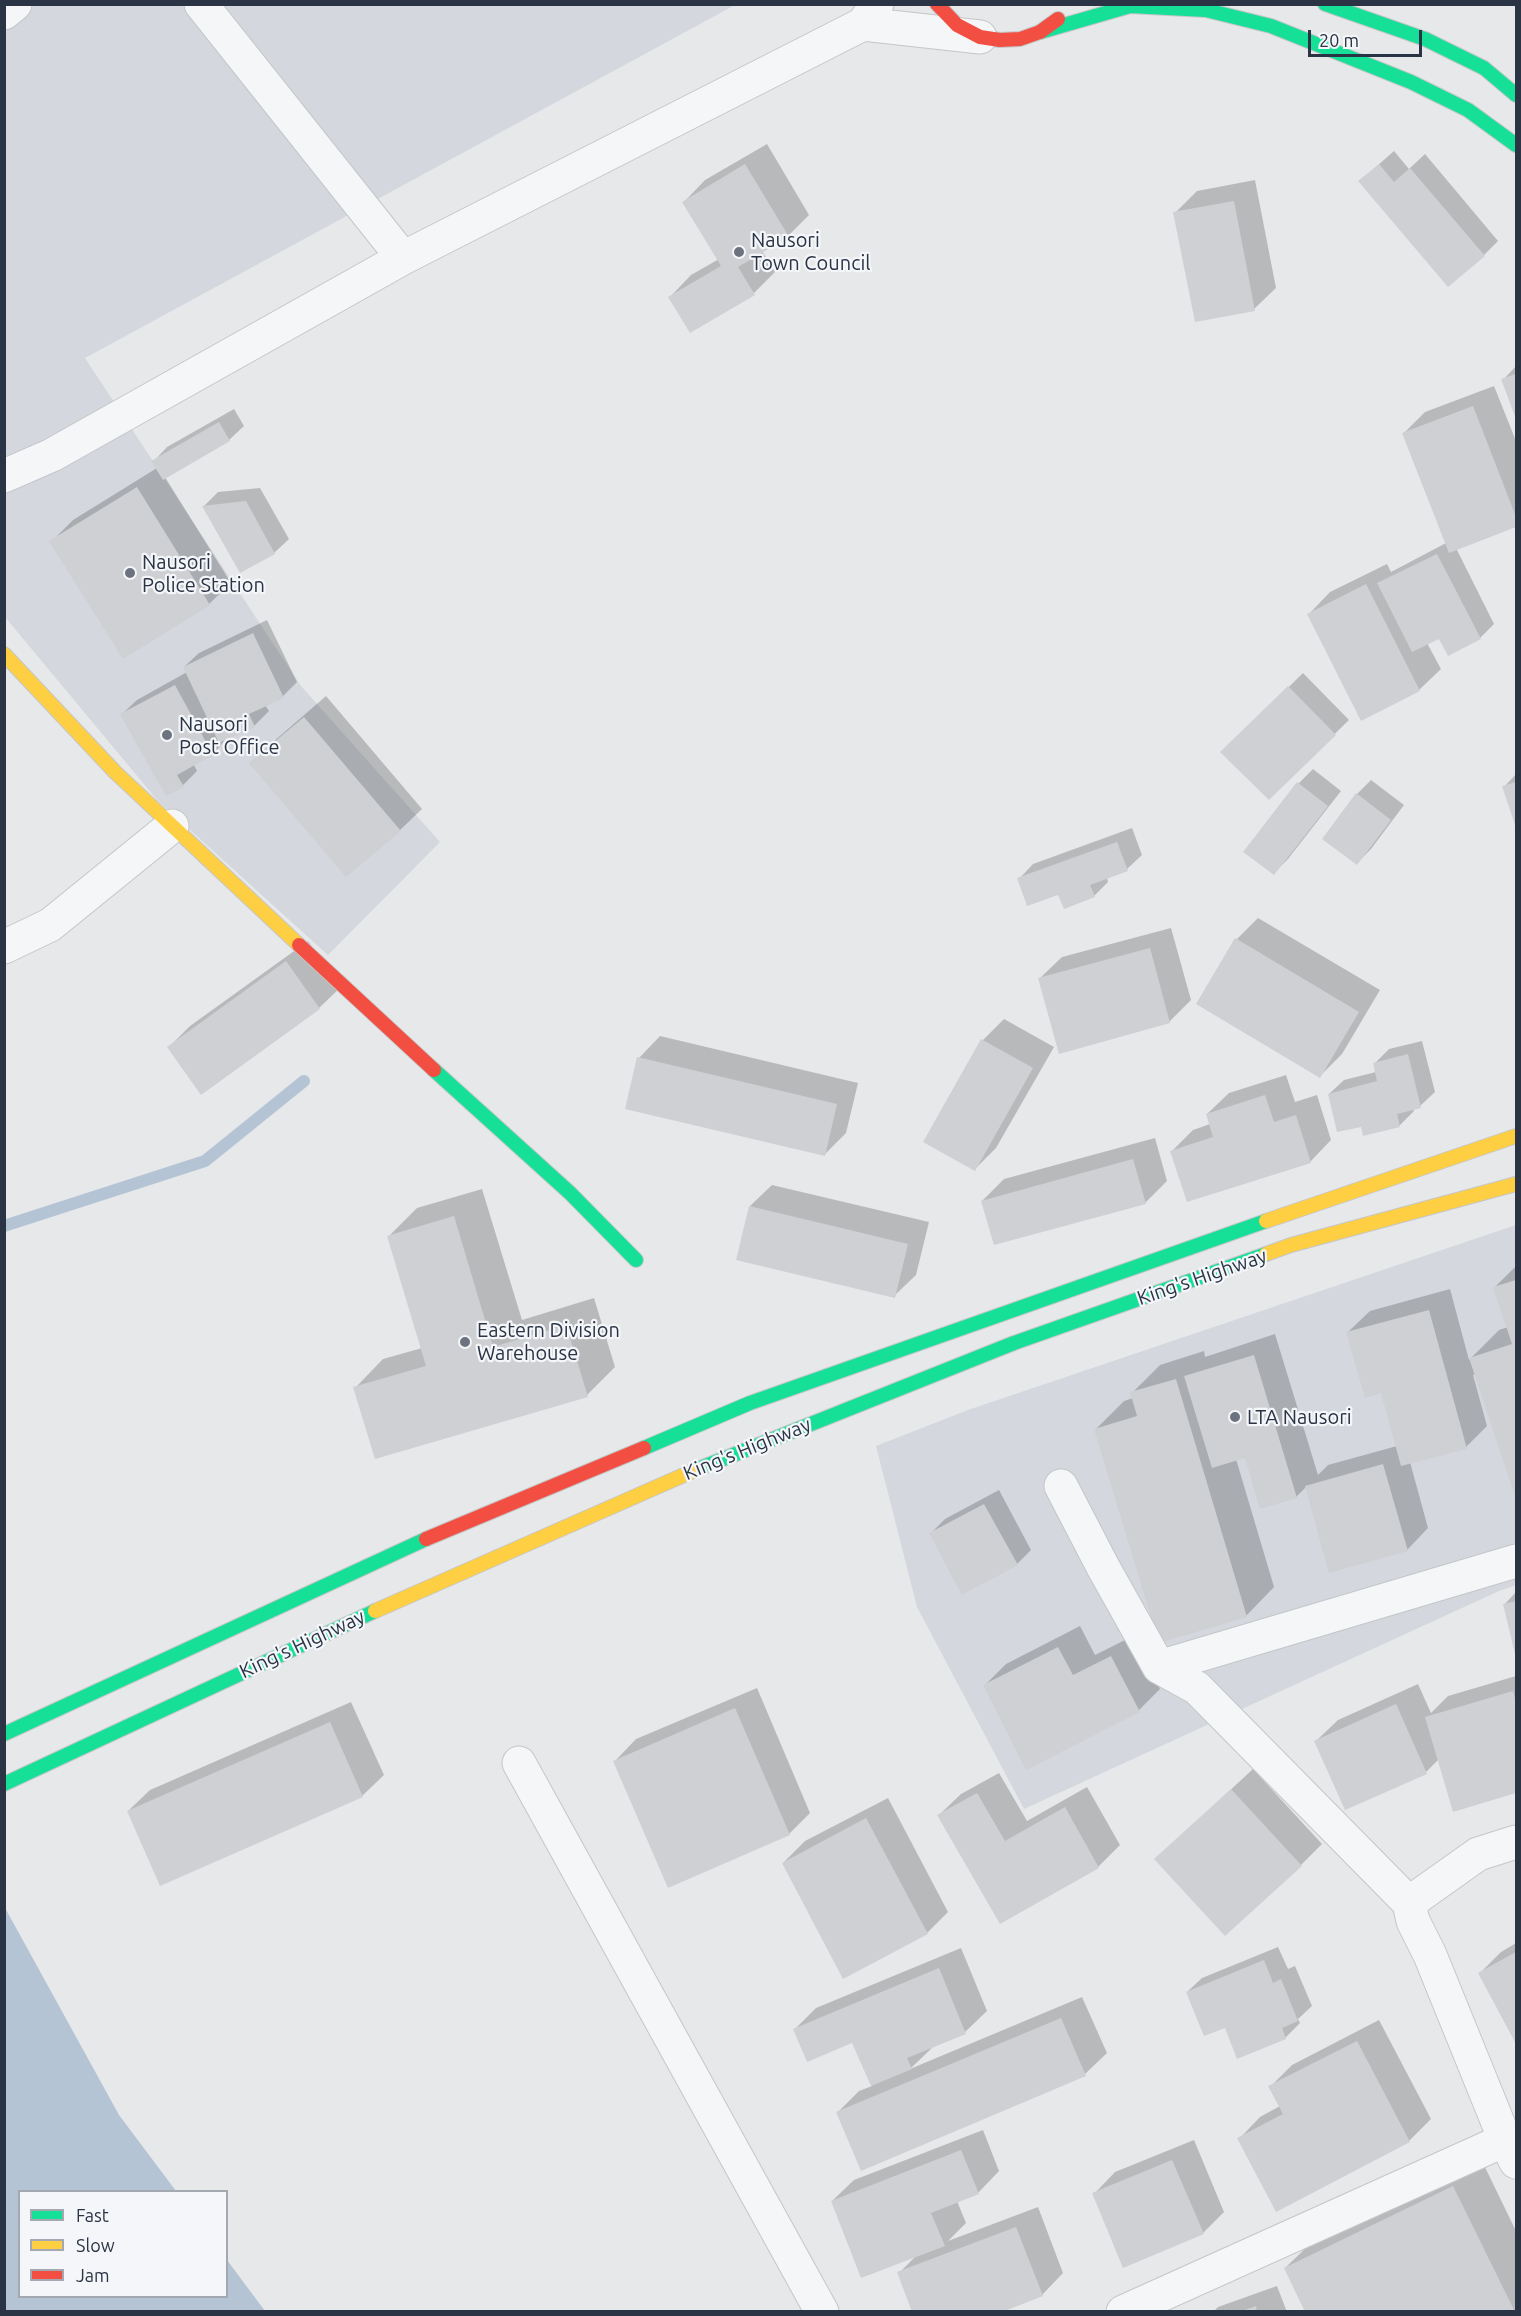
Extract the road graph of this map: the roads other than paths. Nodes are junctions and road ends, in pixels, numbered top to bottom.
1 (15, 4) edge
2 (201, 4) edge
3 (937, 4) edge
4 (1071, 4) edge
5 (1325, 4) edge
6 (4, 13) edge
7 (870, 14) edge
8 (1040, 32) junction
9 (980, 37) junction
10 (1516, 95) edge
11 (1516, 146) edge
12 (402, 258) junction
13 (4, 476) edge
14 (4, 654) edge
15 (172, 826) junction
16 (4, 947) edge
17 (1516, 1136) edge
18 (1516, 1184) edge
19 (636, 1260) dead end
20 (1061, 1486) dead end
21 (1516, 1561) edge
22 (1159, 1667) junction
23 (4, 1734) edge
24 (519, 1763) dead end
25 (4, 1784) edge
26 (1516, 1842) edge
27 (1409, 1903) junction
28 (1511, 2151) edge
29 (822, 2312) edge
30 (1123, 2312) edge

1 - 6 street
2 - 12 street
3 - 9 main road
4 - 8 main road
5 - 10 main road
7 - 9 street
7 - 12 street
8 - 9 main road
8 - 11 main road
12 - 13 street
14 - 15 main road
15 - 16 street
15 - 19 main road
17 - 23 main road, King's Highway
18 - 25 main road, King's Highway
20 - 22 street
21 - 22 street
22 - 27 street
24 - 29 street
26 - 27 street
27 - 28 street
28 - 30 street

